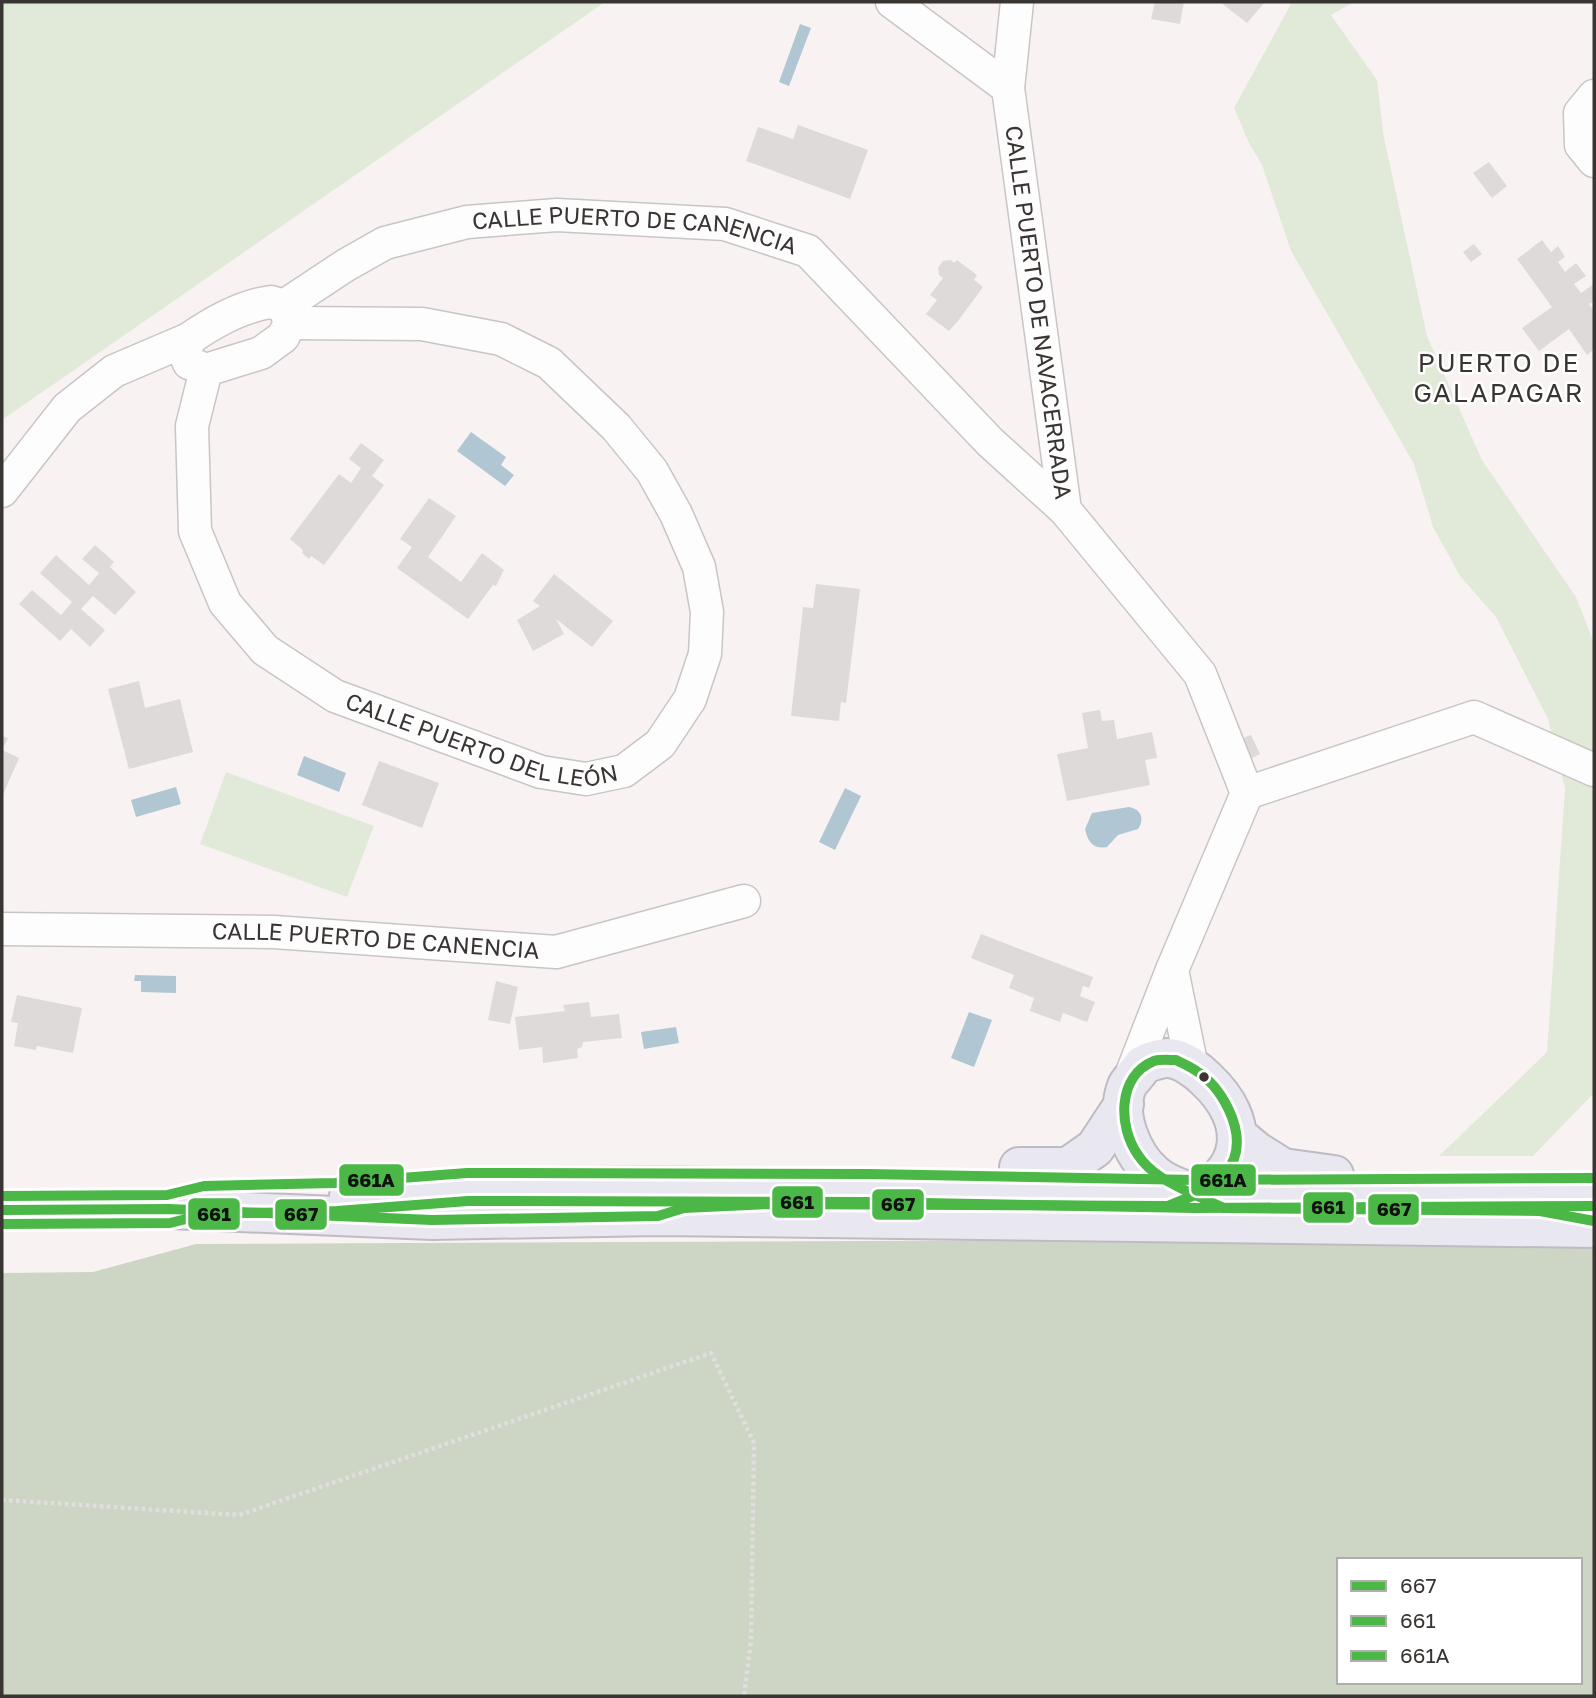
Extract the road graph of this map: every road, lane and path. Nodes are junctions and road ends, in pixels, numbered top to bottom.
1 (892, 2) edge
2 (1017, 2) edge
3 (1007, 88) junction
4 (1594, 96) edge
5 (1594, 161) edge
6 (346, 265) junction
7 (287, 315) junction
8 (361, 323) junction
9 (194, 357) junction
10 (2, 491) edge
11 (1065, 510) junction
12 (1594, 770) edge
13 (1247, 793) junction
14 (744, 901) dead end
15 (2, 929) edge
16 (1172, 970) junction
17 (1192, 1067) junction
18 (1126, 1095) junction
19 (1238, 1136) junction
20 (1594, 1183) edge
21 (1594, 1192) edge
22 (1196, 1194) junction
23 (657, 1201) junction
24 (2, 1210) edge
25 (1594, 1221) edge
26 (1594, 1228) edge
27 (2, 1500) edge
28 (744, 1696) edge

1 - 3 street
2 - 3 street, CALLE PUERTO DE NAVACERRADA
3 - 11 street, CALLE PUERTO DE NAVACERRADA
4 - 5 street
6 - 7 street, CALLE PUERTO DE CANENCIA
6 - 8 street
6 - 11 street, CALLE PUERTO DE CANENCIA
7 - 8 street, CALLE PUERTO DEL LEÓN
7 - 9 street, CALLE PUERTO DE CANENCIA
7 - 9 street, CALLE PUERTO DEL LEÓN
8 - 9 street, CALLE PUERTO DEL LEÓN
9 - 10 street
11 - 13 street, CALLE PUERTO DE NAVACERRADA
12 - 13 street
13 - 16 street
14 - 15 street, CALLE PUERTO DE CANENCIA
16 - 17 street
16 - 18 street
17 - 18 highway
17 - 19 highway
18 - 22 highway
18 - 23 highway
19 - 20 highway
19 - 22 highway
21 - 22 highway
22 - 23 highway
22 - 25 highway
23 - 24 highway
23 - 26 highway
27 - 28 path

